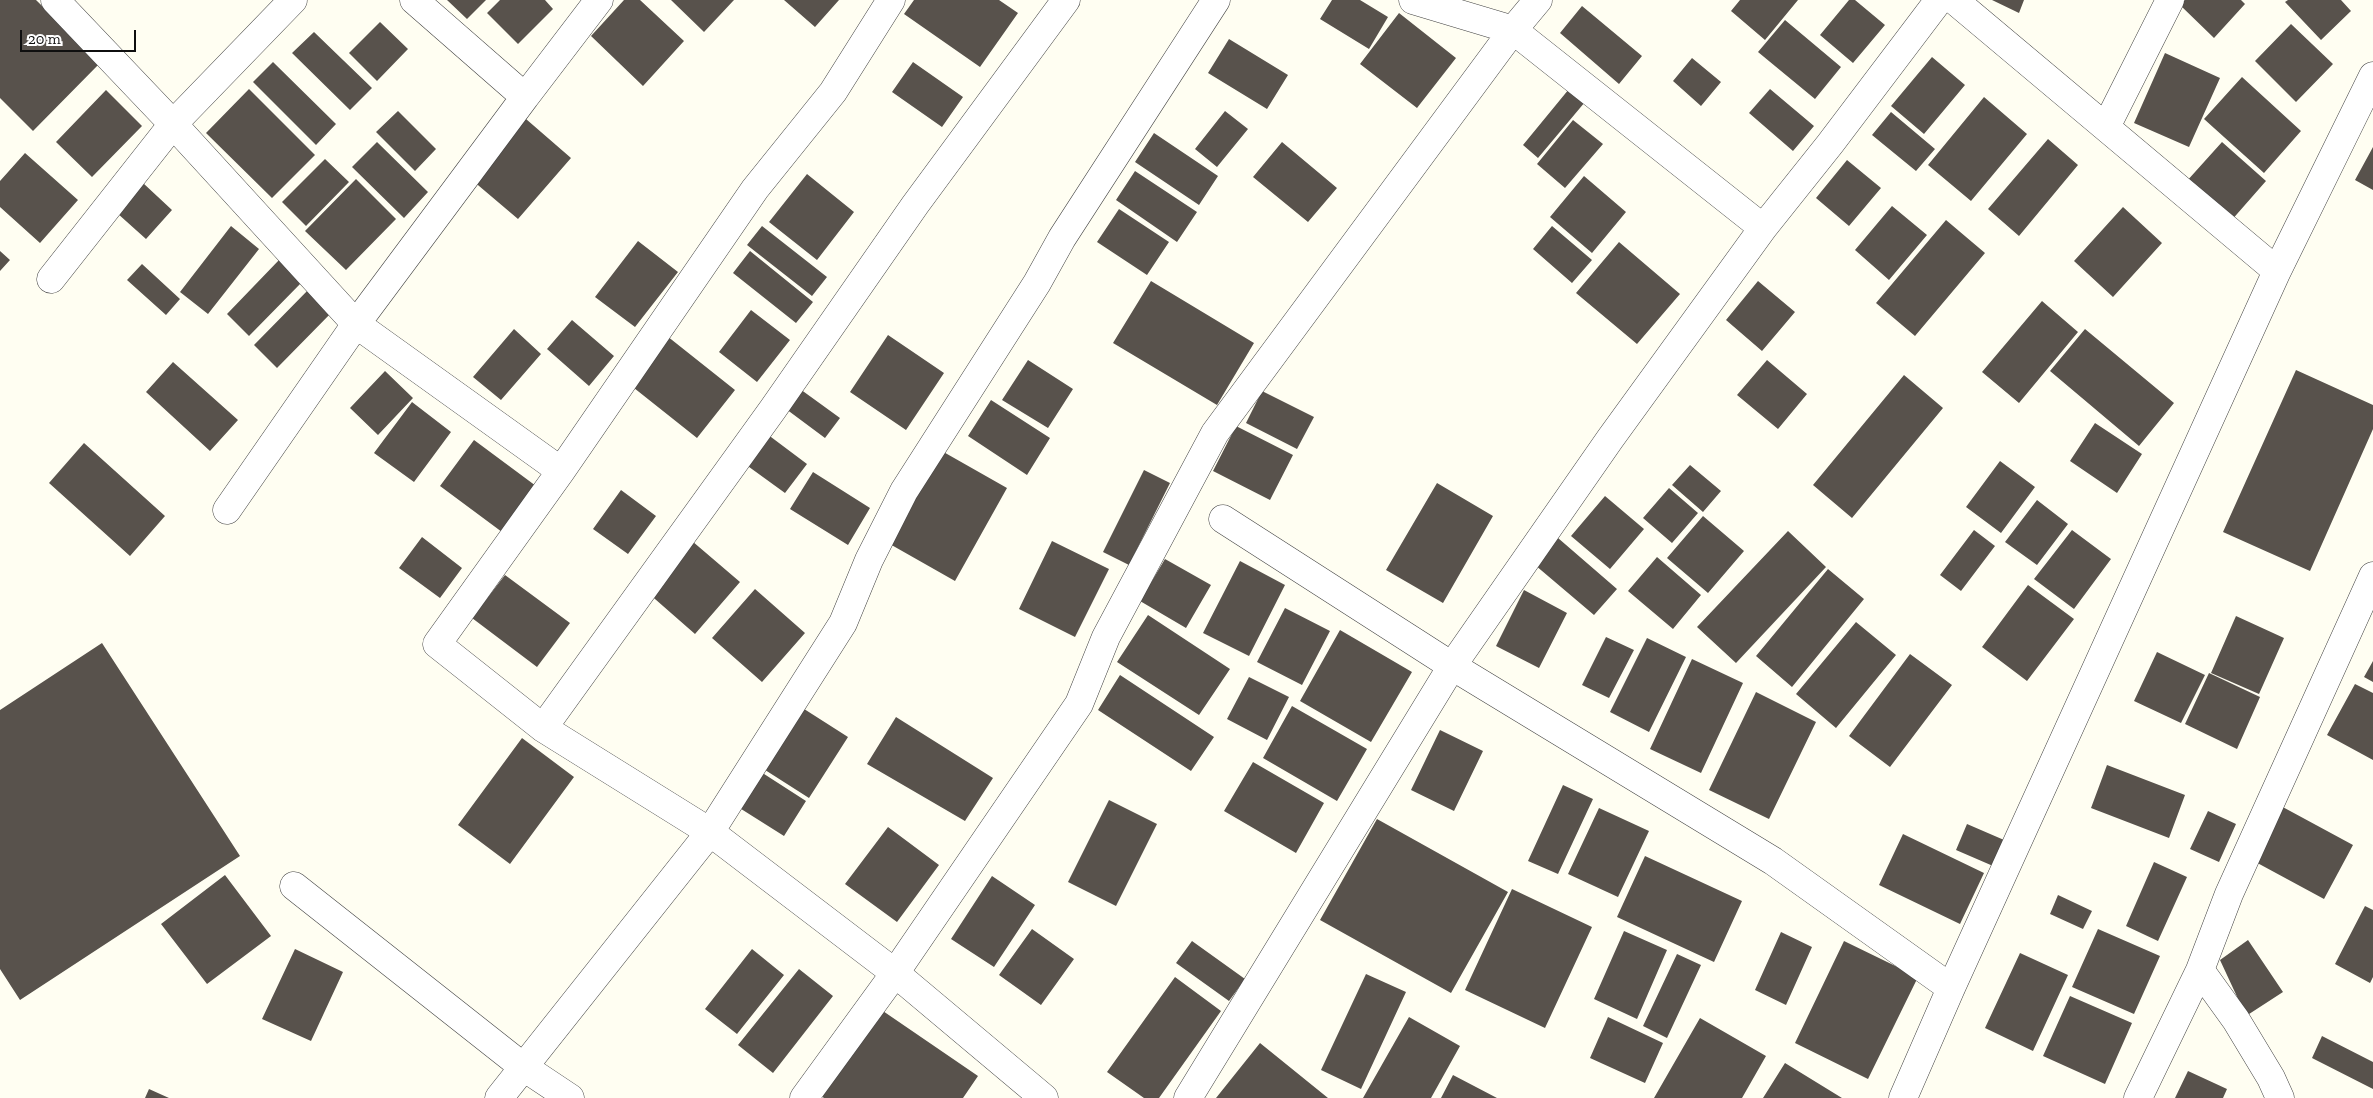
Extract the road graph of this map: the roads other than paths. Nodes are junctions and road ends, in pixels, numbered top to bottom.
1 (55, 0) edge
2 (293, 0) edge
3 (414, 0) edge
4 (598, 0) edge
5 (891, 0) edge
6 (1066, 0) edge
7 (1216, 0) edge
8 (1413, 0) edge
9 (1538, 0) edge
10 (1939, 0) edge
11 (1954, 0) edge
12 (2170, 0) edge
13 (1513, 30) junction
14 (2373, 76) edge
15 (525, 97) junction
16 (173, 124) junction
17 (2106, 127) junction
18 (1763, 228) junction
19 (2277, 271) junction
20 (51, 279) dead end
21 (356, 324) junction
22 (561, 471) junction
23 (227, 510) dead end
24 (1223, 520) dead end
25 (2373, 576) edge
26 (1452, 666) junction
27 (543, 728) junction
28 (710, 832) junction
29 (294, 886) dead end
30 (2200, 970) junction
31 (895, 972) junction
32 (1951, 988) junction
33 (522, 1066) junction
34 (499, 1098) edge
35 (570, 1098) edge
36 (804, 1098) edge
37 (1044, 1098) edge
38 (1188, 1098) edge
39 (1903, 1098) edge
40 (2138, 1098) edge
41 (2280, 1098) edge

1 - 16 street
2 - 16 street
3 - 15 street
4 - 15 street
5 - 22 street
6 - 27 street
7 - 28 street
8 - 13 street
9 - 13 street
10 - 18 street
11 - 17 street
12 - 17 street
13 - 18 street
13 - 31 street
14 - 19 street
15 - 21 street
16 - 20 street
16 - 21 street
17 - 19 street
18 - 26 street
19 - 32 street
21 - 22 street
21 - 23 street
22 - 27 street
24 - 26 street
25 - 30 street
26 - 32 street
26 - 38 street
27 - 28 street
28 - 31 street
28 - 33 street
29 - 33 street
30 - 40 street
30 - 41 street
31 - 36 street
31 - 37 street
32 - 39 street
33 - 34 street
33 - 35 street

